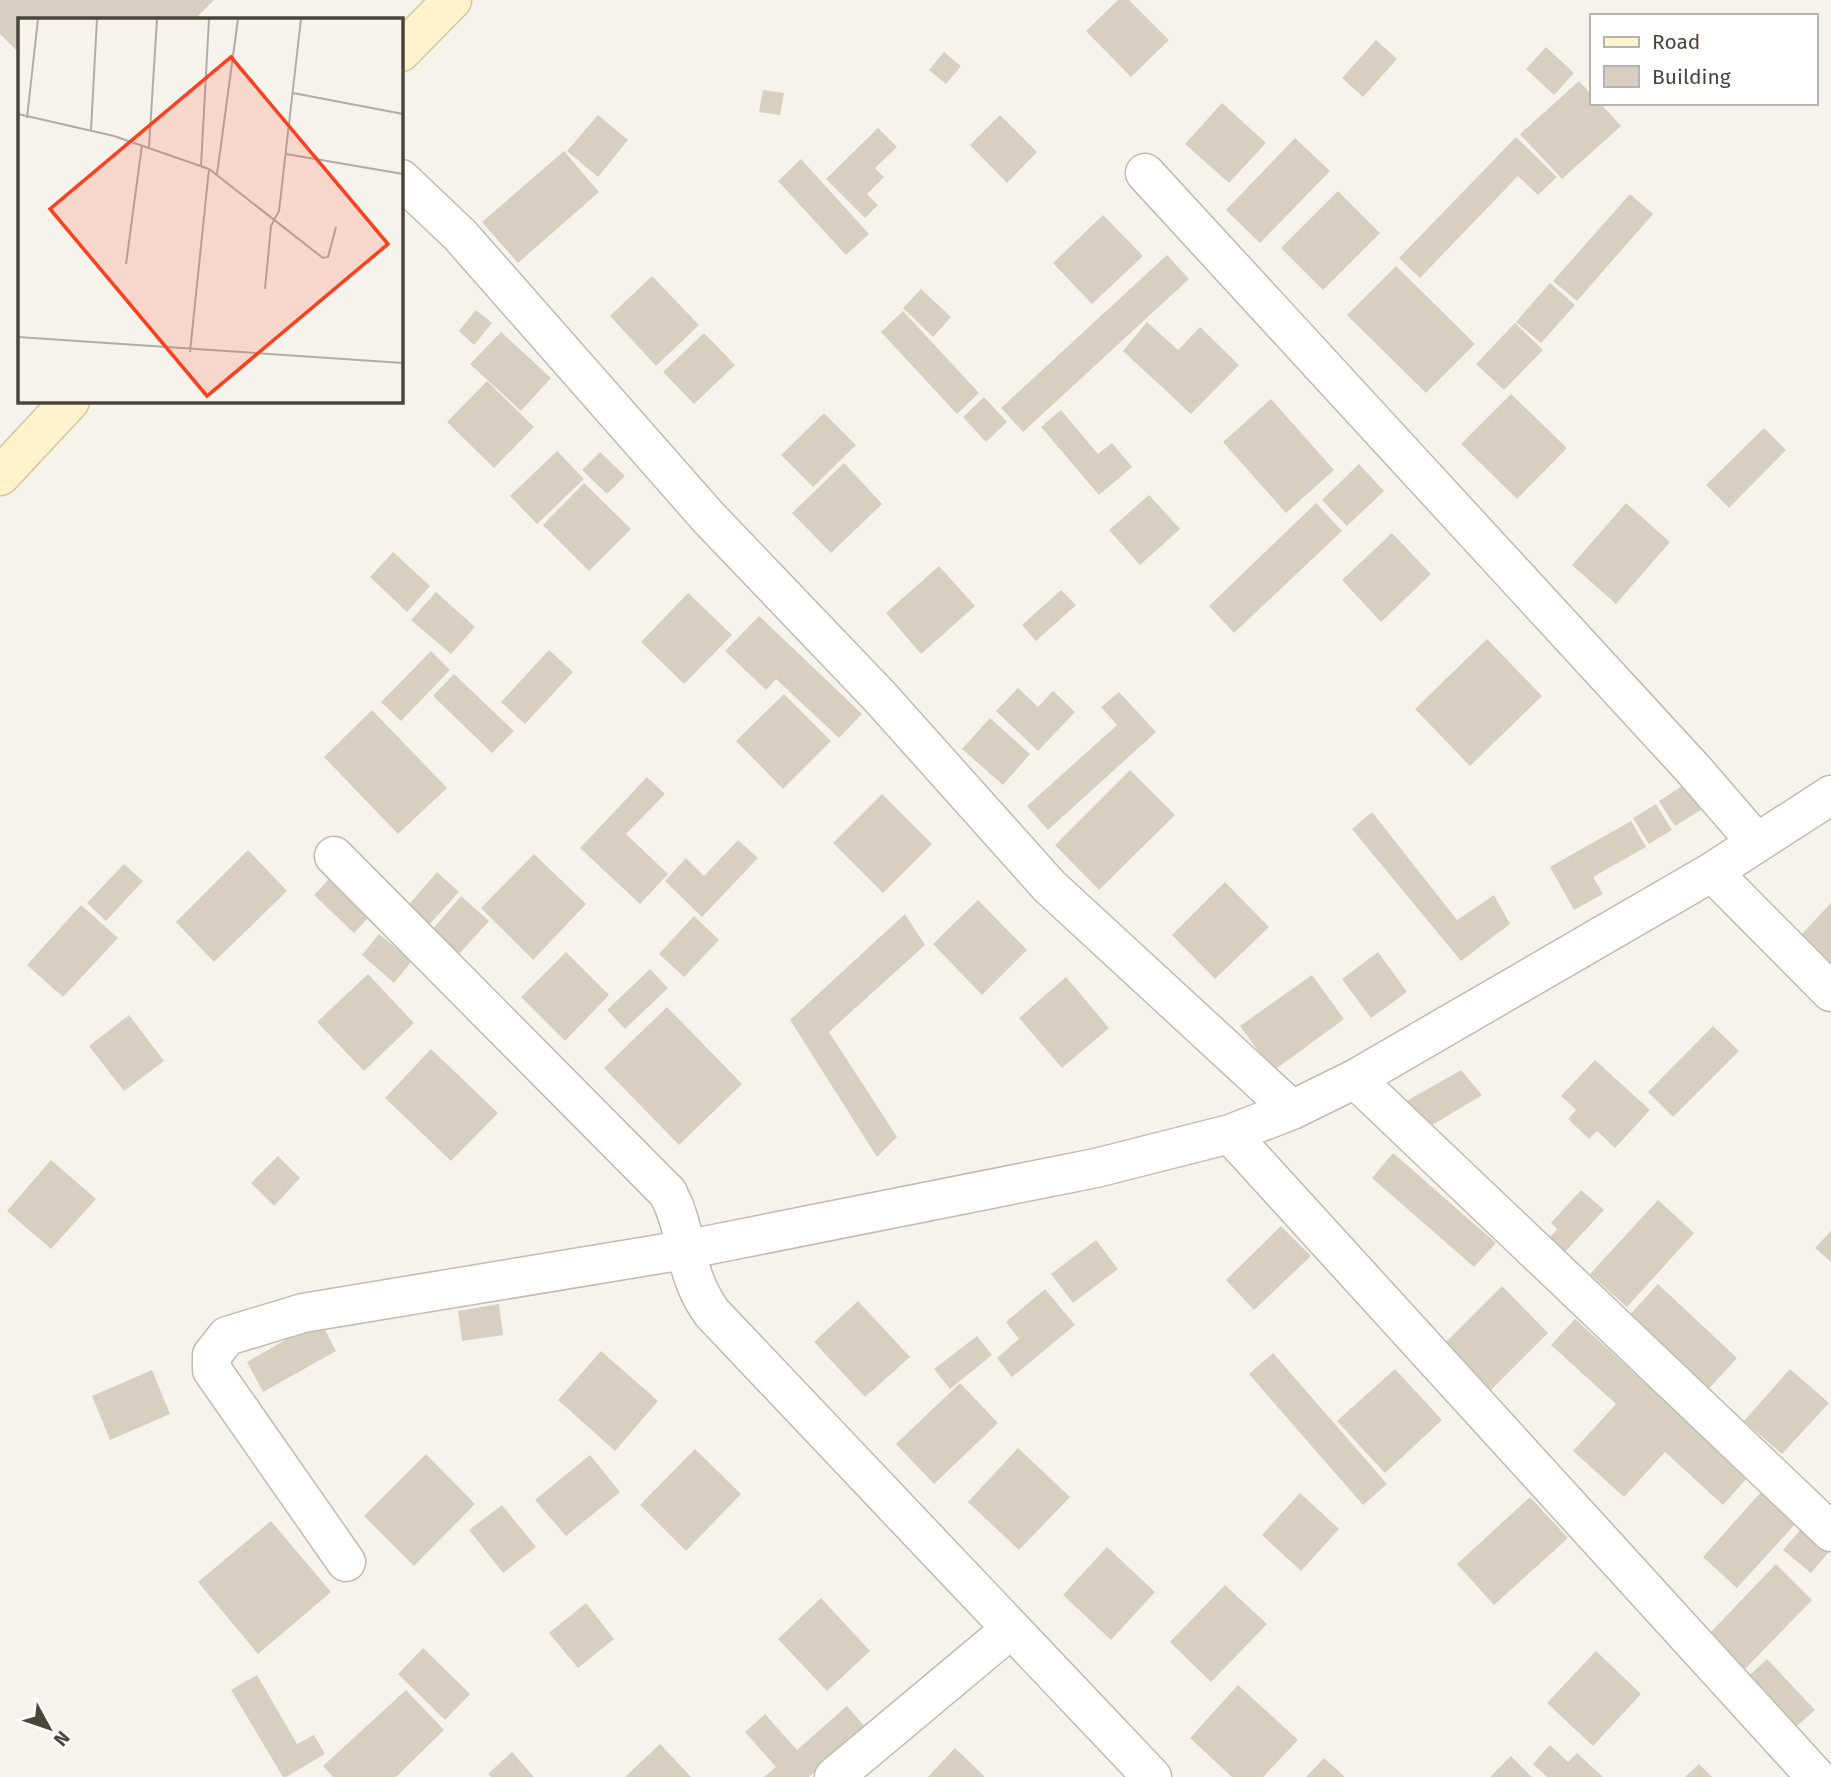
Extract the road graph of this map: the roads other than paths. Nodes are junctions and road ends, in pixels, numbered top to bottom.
1 (452, 0) edge
2 (402, 51) edge
3 (1145, 173) dead end
4 (402, 180) edge
5 (69, 402) edge
6 (0, 476) edge
7 (1831, 796) edge
8 (1757, 843) junction
9 (334, 856) dead end
10 (1712, 872) junction
11 (1831, 992) edge
12 (1355, 1079) junction
13 (1292, 1110) junction
14 (1230, 1134) junction
15 (684, 1250) junction
16 (1831, 1532) edge
17 (346, 1562) dead end
18 (1011, 1629) junction
19 (834, 1777) edge
20 (1152, 1777) edge
21 (1816, 1777) edge

1 - 2 main road
3 - 8 street
4 - 13 street
5 - 6 main road
7 - 8 street
8 - 10 street
9 - 15 street
10 - 11 street
10 - 12 street
12 - 13 street
12 - 16 street
13 - 14 street
14 - 15 street
14 - 21 street
15 - 17 street
15 - 18 street
18 - 19 street
18 - 20 street

